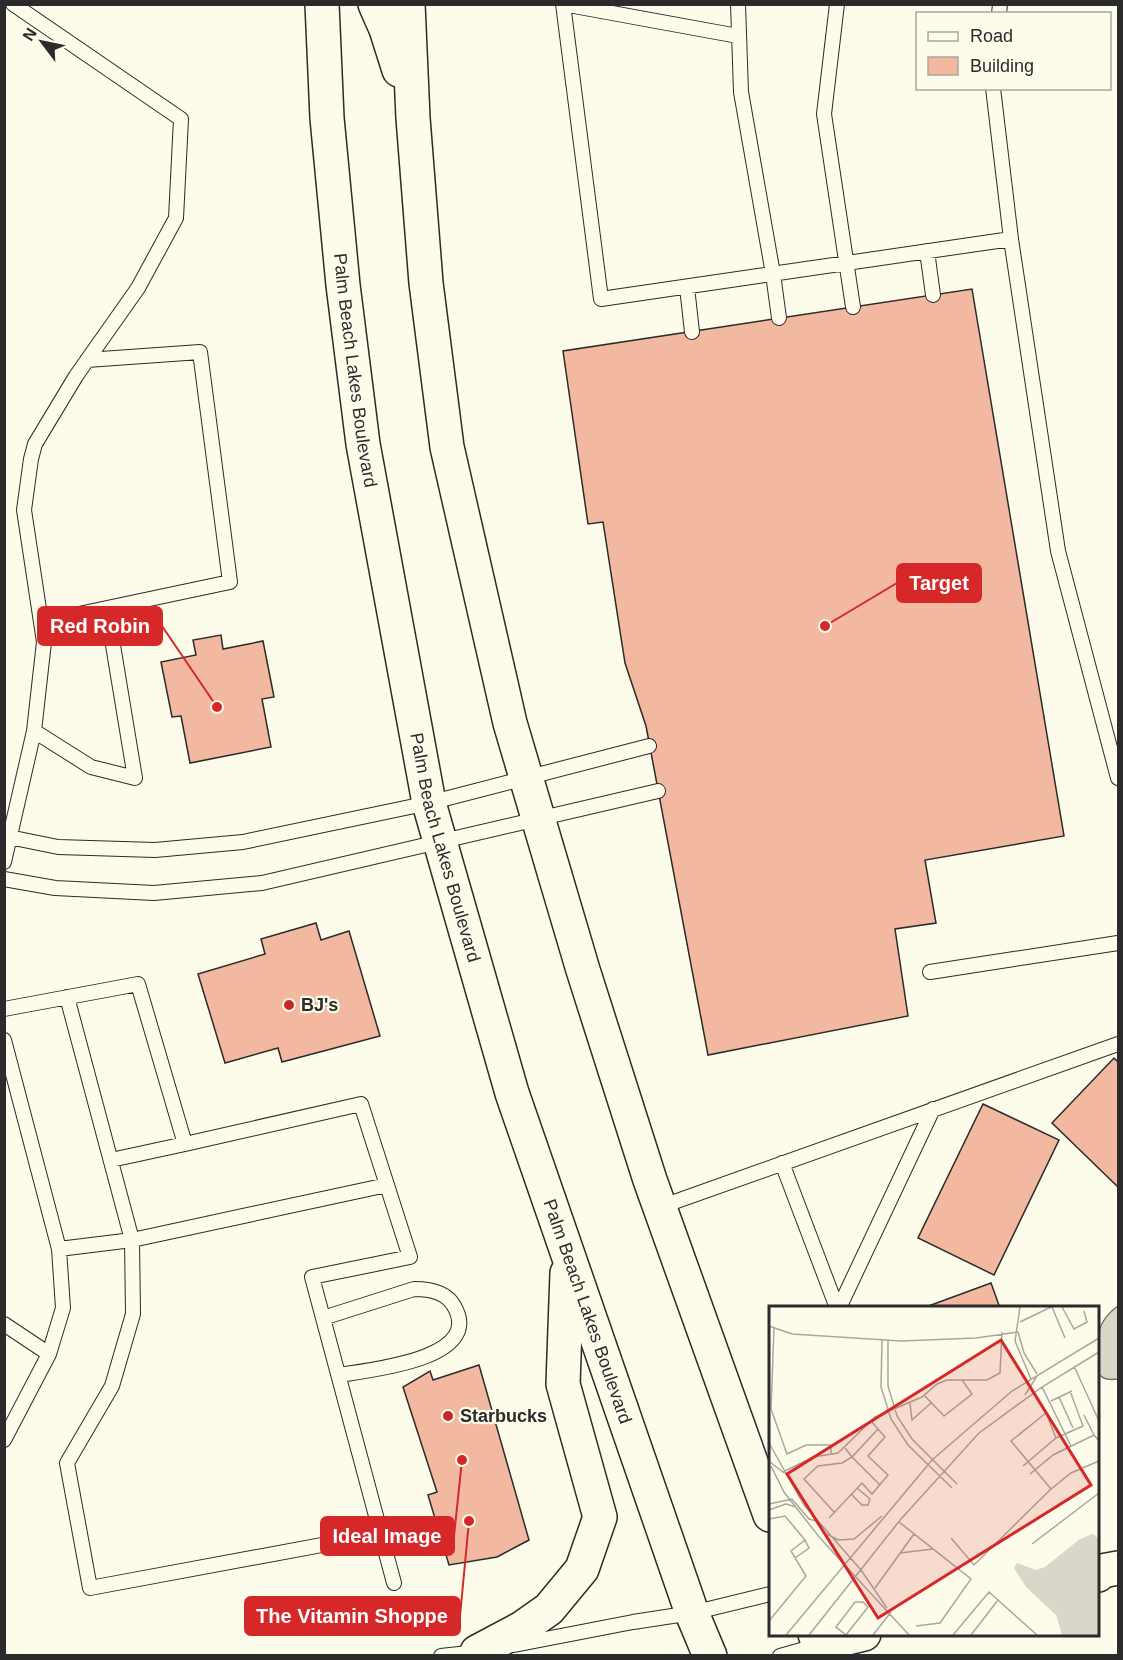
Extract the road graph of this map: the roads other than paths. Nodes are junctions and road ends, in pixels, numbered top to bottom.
1 (13, 4) edge
2 (322, 4) edge
3 (375, 4) edge
4 (408, 4) edge
5 (563, 4) edge
6 (738, 4) edge
7 (837, 4) edge
8 (738, 36) junction
9 (993, 90) edge
10 (413, 118) junction
11 (1011, 238) junction
12 (927, 251) junction
13 (848, 263) junction
14 (773, 274) junction
15 (687, 287) junction
16 (933, 295) dead end
17 (853, 307) dead end
18 (779, 318) dead end
19 (692, 332) dead end
20 (87, 360) junction
21 (106, 609) junction
22 (41, 622) junction
23 (34, 731) junction
24 (649, 746) dead end
25 (526, 777) junction
26 (1119, 778) edge
27 (658, 791) dead end
28 (429, 803) junction
29 (539, 820) junction
30 (7, 837) edge
31 (439, 842) junction
32 (4, 862) edge
33 (4, 879) edge
34 (1119, 943) edge
35 (930, 972) dead end
36 (67, 997) junction
37 (4, 1009) edge
38 (4, 1040) edge
39 (1119, 1044) edge
40 (933, 1109) junction
41 (185, 1144) junction
42 (111, 1160) junction
43 (783, 1163) junction
44 (387, 1185) junction
45 (660, 1206) junction
46 (132, 1240) junction
47 (59, 1249) junction
48 (568, 1253) junction
49 (837, 1306) edge
50 (839, 1306) edge
51 (323, 1318) junction
52 (4, 1324) edge
53 (49, 1354) junction
54 (339, 1375) junction
55 (4, 1440) edge
56 (769, 1509) edge
57 (381, 1534) junction
58 (394, 1583) dead end
59 (769, 1594) edge
60 (692, 1613) junction
61 (860, 1636) edge
62 (819, 1645) edge
63 (477, 1652) junction
64 (441, 1656) edge
65 (710, 1656) edge
66 (780, 1656) edge

1 - 20 lane
2 - 28 main road, Palm Beach Lakes Boulevard
3 - 10 main road
4 - 10 main road
5 - 8 lane
5 - 15 lane
6 - 8 lane
7 - 13 lane
8 - 14 lane
9 - 11 lane
10 - 25 main road
11 - 12 lane
11 - 26 lane
12 - 13 lane
12 - 16 lane
13 - 14 lane
13 - 17 lane
14 - 15 lane
14 - 18 lane
15 - 19 lane
20 - 21 lane
20 - 22 lane
21 - 22 lane
21 - 23 lane
22 - 23 lane
23 - 30 lane
24 - 25 lane
25 - 28 lane
25 - 29 main road
27 - 29 lane
28 - 30 lane
28 - 31 main road, Palm Beach Lakes Boulevard
29 - 31 lane
29 - 45 main road
30 - 32 lane
31 - 33 lane
31 - 48 main road, Palm Beach Lakes Boulevard
34 - 35 lane
36 - 37 lane
36 - 41 lane
36 - 42 lane
38 - 47 lane
39 - 40 lane
40 - 43 lane
40 - 50 lane
41 - 42 lane
41 - 44 lane
42 - 46 lane
43 - 45 lane
43 - 49 lane
44 - 46 lane
44 - 51 lane
45 - 56 main road
46 - 47 lane
46 - 57 lane
47 - 53 lane
48 - 60 main road, Palm Beach Lakes Boulevard
48 - 63 main road
51 - 54 lane
51 - 54 lane
52 - 53 lane
53 - 55 lane
54 - 57 lane
57 - 58 lane
59 - 60 lane
60 - 63 lane
60 - 65 main road, Palm Beach Lakes Boulevard
61 - 62 main road
62 - 66 lane
63 - 64 lane

